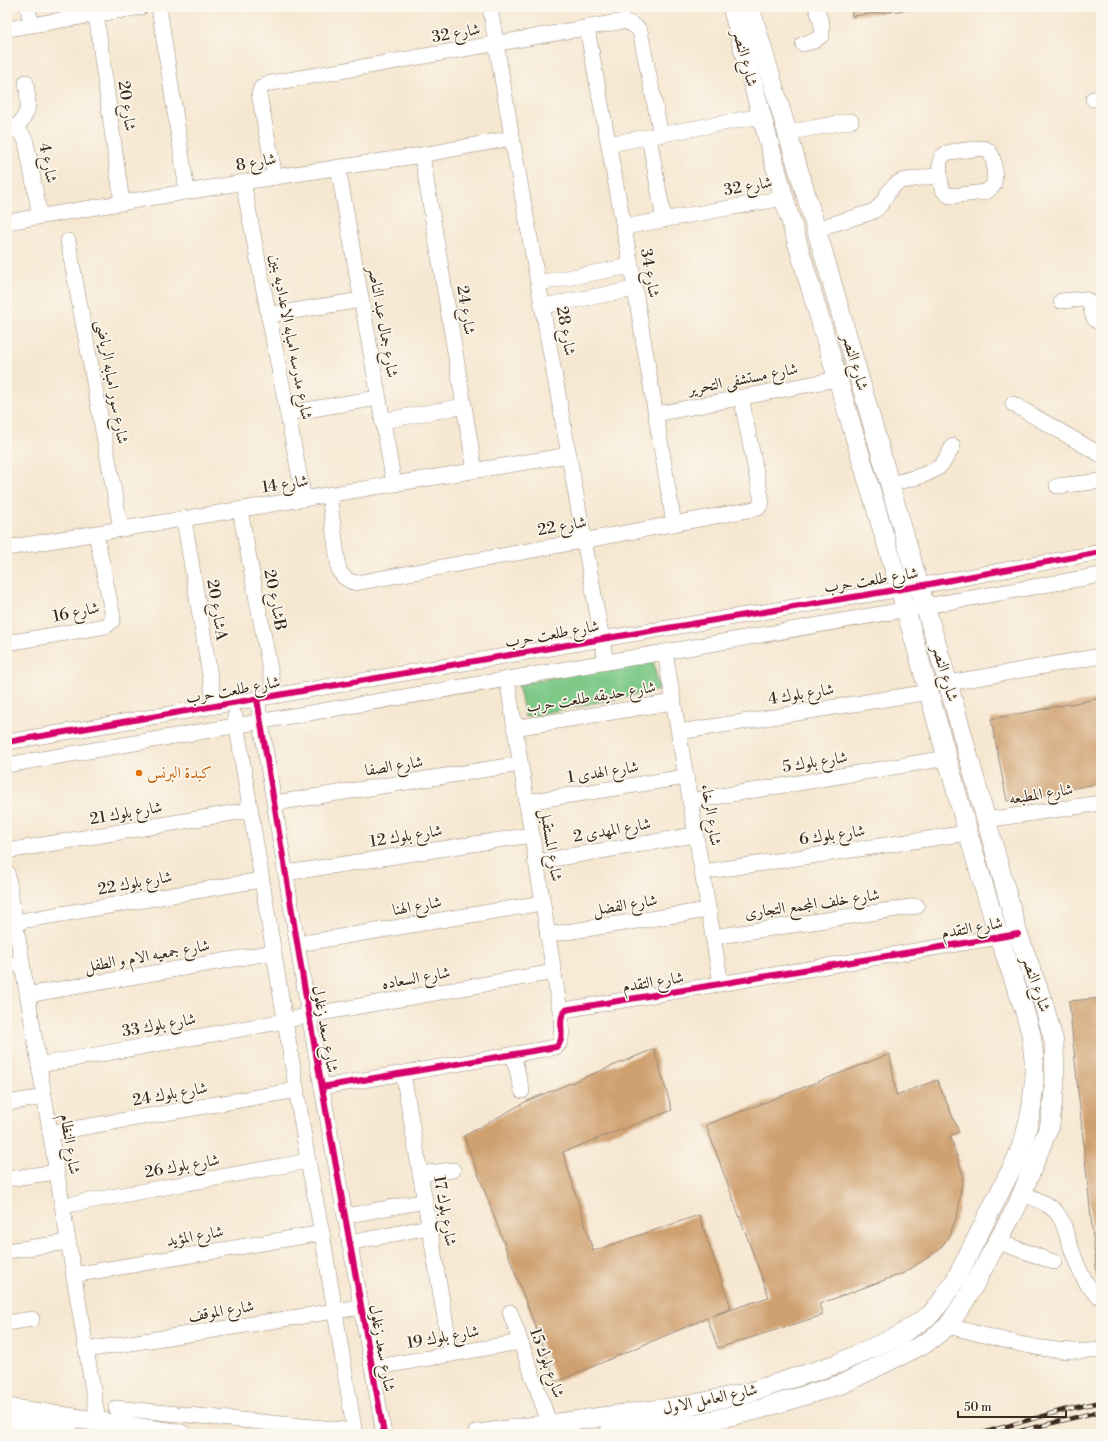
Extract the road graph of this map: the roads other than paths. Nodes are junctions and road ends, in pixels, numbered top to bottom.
1 (28, 7) edge
2 (141, 7) edge
3 (158, 7) edge
4 (490, 7) edge
5 (732, 7) edge
6 (750, 7) edge
7 (816, 7) edge
8 (96, 14) junction
9 (31, 25) junction
10 (587, 28) junction
11 (7, 29) edge
12 (803, 44) dead end
13 (496, 45) junction
14 (26, 82) dead end
15 (761, 116) junction
16 (851, 122) dead end
17 (11, 130) edge
18 (786, 133) junction
19 (655, 136) junction
20 (512, 138) junction
21 (609, 144) junction
22 (422, 155) junction
23 (338, 167) junction
24 (940, 175) dead end
25 (275, 177) junction
26 (243, 182) junction
27 (187, 191) junction
28 (784, 198) junction
29 (122, 202) junction
30 (40, 216) junction
31 (664, 220) junction
32 (7, 222) edge
33 (624, 227) junction
34 (816, 230) junction
35 (68, 241) dead end
36 (631, 266) junction
37 (828, 269) junction
38 (806, 275) junction
39 (539, 283) junction
40 (635, 289) junction
41 (361, 300) junction
42 (1061, 301) dead end
43 (543, 306) junction
44 (268, 315) junction
45 (1101, 323) edge
46 (837, 379) junction
47 (741, 397) junction
48 (378, 398) junction
49 (1013, 404) dead end
50 (464, 406) junction
51 (288, 413) junction
52 (656, 414) junction
53 (382, 421) junction
54 (953, 446) dead end
55 (569, 455) junction
56 (1101, 455) edge
57 (475, 471) junction
58 (1101, 481) edge
59 (394, 484) junction
60 (890, 484) junction
61 (1057, 486) dead end
62 (329, 495) junction
63 (304, 499) junction
64 (240, 510) junction
65 (184, 519) junction
66 (674, 524) junction
67 (121, 529) junction
68 (96, 534) junction
69 (584, 540) junction
70 (7, 548) edge
71 (1101, 552) edge
72 (1101, 575) edge
73 (919, 586) junction
74 (900, 589) junction
75 (925, 606) junction
76 (906, 609) junction
77 (602, 639) junction
78 (7, 643) edge
79 (665, 652) junction
80 (1101, 656) edge
81 (606, 662) junction
82 (506, 679) junction
83 (948, 682) junction
84 (929, 692) junction
85 (275, 696) junction
86 (257, 699) junction
87 (674, 702) junction
88 (232, 704) junction
89 (215, 706) junction
90 (261, 721) junction
91 (236, 726) junction
92 (514, 728) junction
93 (679, 732) junction
94 (7, 742) edge
95 (947, 758) junction
96 (520, 764) junction
97 (7, 765) edge
98 (686, 777) junction
99 (690, 801) junction
100 (526, 802) junction
101 (275, 803) junction
102 (1101, 803) edge
103 (250, 810) junction
104 (986, 820) junction
105 (968, 833) junction
106 (531, 835) junction
107 (695, 835) junction
108 (7, 851) edge
109 (535, 862) junction
110 (7, 872) edge
111 (702, 872) junction
112 (286, 873) junction
113 (261, 880) junction
114 (8, 888) edge
115 (542, 903) junction
116 (917, 906) dead end
117 (708, 910) junction
118 (15, 922) junction
119 (1018, 934) junction
120 (547, 935) junction
121 (713, 937) junction
122 (999, 937) junction
123 (298, 944) junction
124 (274, 952) junction
125 (14, 964) edge
126 (554, 972) junction
127 (721, 984) junction
128 (27, 995) junction
129 (309, 1015) junction
130 (561, 1017) junction
131 (285, 1021) junction
132 (513, 1054) junction
133 (39, 1065) junction
134 (403, 1073) junction
135 (322, 1087) junction
136 (297, 1090) junction
137 (522, 1091) dead end
138 (44, 1097) junction
139 (7, 1103) edge
140 (50, 1133) junction
141 (308, 1162) junction
142 (453, 1170) dead end
143 (56, 1172) junction
144 (420, 1174) junction
145 (7, 1179) edge
146 (1023, 1193) junction
147 (425, 1201) junction
148 (62, 1206) junction
149 (345, 1216) junction
150 (429, 1227) junction
151 (322, 1233) junction
152 (68, 1242) junction
153 (998, 1242) junction
154 (349, 1243) junction
155 (7, 1252) edge
156 (1054, 1262) dead end
157 (73, 1274) junction
158 (1101, 1298) edge
159 (361, 1307) junction
160 (335, 1312) junction
161 (510, 1312) dead end
162 (930, 1316) junction
163 (32, 1319) dead end
164 (7, 1323) edge
165 (948, 1326) junction
166 (520, 1342) junction
167 (86, 1350) junction
168 (1101, 1350) edge
169 (451, 1354) junction
170 (372, 1368) junction
171 (7, 1408) edge
172 (116, 1408) dead end
173 (98, 1421) junction
174 (550, 1425) junction
175 (7, 1427) edge
176 (355, 1433) edge
177 (69, 1434) edge
178 (181, 1434) edge
179 (384, 1434) edge
180 (477, 1434) edge
181 (608, 1434) edge

1 - 9 street
2 - 8 street
3 - 27 street
4 - 13 street, شارع 28
5 - 15 main road, شارع النصر
6 - 18 main road, شارع النصر
7 - 12 street
8 - 9 street
8 - 29 street, شارع 20
9 - 11 street
10 - 13 street, شارع 32
10 - 19 street, شارع 32
10 - 21 street, شارع 34
13 - 20 street, شارع 28
13 - 25 street, شارع 32
14 - 17 street
15 - 19 street
15 - 28 main road, شارع النصر
16 - 18 street
17 - 30 street, شارع 4
18 - 34 main road, شارع النصر
19 - 21 street
19 - 31 street, شارع 32
20 - 22 street, شارع 8
20 - 39 street, شارع 28
21 - 33 street, شارع 34
22 - 23 street, شارع 8
22 - 50 street, شارع 24
23 - 25 street, شارع 8
23 - 41 street, شارع جمال عبد الناصر
24 - 34 street
25 - 26 street, شارع 8
26 - 27 street, شارع 8
26 - 44 street, شارع مدرسه امبابه الاعداديه بنين
27 - 29 street, شارع 8
28 - 31 street, شارع 32
28 - 38 main road, شارع النصر
29 - 30 street, شارع 8
30 - 32 street, شارع 8
31 - 33 street, شارع 32
33 - 36 street, شارع 34
34 - 37 main road, شارع النصر
35 - 67 street, شارع سور امبابه الرياضى
36 - 39 street
36 - 40 street, شارع 34
37 - 38 main road
37 - 60 main road, شارع النصر
38 - 46 main road, شارع النصر
39 - 43 street, شارع 28
40 - 43 street
40 - 52 street, شارع 34
41 - 44 street
41 - 48 street, شارع جمال عبد الناصر
42 - 45 street
43 - 55 street, شارع 28
44 - 51 street, شارع مدرسه امبابه الاعداديه بنين
46 - 47 street, شارع مستشفى التحرير
46 - 74 main road, شارع النصر
47 - 52 street, شارع مستشفى التحرير
47 - 66 street, شارع 22
48 - 51 street
48 - 53 street, شارع جمال عبد الناصر
49 - 56 street
50 - 53 street
50 - 57 street, شارع 24
51 - 63 street, شارع مدرسه امبابه الاعداديه بنين
52 - 66 street, شارع 34
53 - 59 street, شارع جمال عبد الناصر
54 - 60 street
55 - 57 street, شارع 14
55 - 69 street, شارع 28
57 - 59 street, شارع 14
58 - 61 street
59 - 62 street, شارع 14
60 - 73 main road, شارع النصر
62 - 63 street, شارع 14
62 - 69 street, شارع 22
63 - 64 street, شارع 14
64 - 65 street, شارع 14
64 - 85 street, شارع 20B
65 - 67 street, شارع 14
65 - 89 street, شارع 20A
66 - 69 street, شارع 22
67 - 68 street, شارع 14
68 - 70 street, شارع 14
68 - 78 street, شارع 16
69 - 77 street, شارع 28
71 - 73 street, شارع طلعت حرب
72 - 75 street
73 - 74 street, شارع طلعت حرب
73 - 75 main road, شارع النصر
74 - 76 main road, شارع النصر
74 - 77 street, شارع طلعت حرب
75 - 76 street
75 - 83 main road, شارع النصر
76 - 79 street
76 - 84 main road, شارع النصر
77 - 81 street, شارع 28
77 - 85 street, شارع طلعت حرب
79 - 81 street
79 - 87 street, شارع الرخاء
80 - 83 street
81 - 82 street
82 - 90 street
82 - 92 street, شارع المستقبل
83 - 104 main road, شارع النصر
84 - 93 street, شارع بلوك 4
84 - 95 main road, شارع النصر
85 - 86 street, شارع طلعت حرب
86 - 88 street, شارع طلعت حرب
86 - 90 street, شارع سعد زغلول
87 - 92 street, شارع حديقه طلعت حرب
87 - 93 street, شارع الرخاء
88 - 89 street, شارع طلعت حرب
88 - 91 street
89 - 94 street, شارع طلعت حرب
90 - 91 street
90 - 101 street, شارع سعد زغلول
91 - 97 street
91 - 103 street
92 - 96 street, شارع المستقبل
93 - 98 street, شارع الرخاء
95 - 99 street, شارع بلوك 5
95 - 105 main road, شارع النصر
96 - 100 street, شارع المستقبل
96 - 101 street, شارع الصفا
98 - 99 street, شارع الرخاء
98 - 100 street, شارع الهدى 1
99 - 107 street, شارع الرخاء
100 - 106 street, شارع المستقبل
101 - 112 street, شارع سعد زغلول
102 - 104 street, شارع المطبعه
103 - 108 street, شارع بلوك 21
103 - 113 street
104 - 119 main road, شارع النصر
105 - 111 street, شارع بلوك 6
105 - 122 main road, شارع النصر
106 - 109 street, شارع المستقبل
106 - 112 street, شارع بلوك 12
107 - 109 street, شارع المهدى 2
107 - 111 street, شارع الرخاء
109 - 115 street, شارع المستقبل
110 - 114 street, شارع النظام
111 - 117 street, شارع الرخاء
112 - 123 street, شارع سعد زغلول
113 - 118 street, شارع بلوك 22
113 - 124 street
114 - 118 street, شارع النظام
115 - 120 street, شارع المستقبل
115 - 123 street, شارع الهنا
116 - 121 street, شارع خلف المجمع التجارى
117 - 120 street, شارع الفضل
117 - 121 street, شارع الرخاء
118 - 125 street, شارع النظام
119 - 122 street, شارع التقدم
119 - 146 main road, شارع النصر
120 - 126 street, شارع المستقبل
121 - 127 street, شارع الرخاء
122 - 127 street, شارع التقدم
122 - 162 main road, شارع النصر
123 - 129 street, شارع سعد زغلول
124 - 128 street, شارع جمعيه الام و الطفل
124 - 131 street
125 - 128 street, شارع النظام
126 - 129 street, شارع السعاده
126 - 130 street, شارع المستقبل
127 - 130 street, شارع التقدم
128 - 133 street, شارع النظام
129 - 131 street, شارع السعاده
129 - 135 street, شارع سعد زغلول
130 - 132 street
131 - 133 street, شارع بلوك 33
131 - 136 street
132 - 134 street
132 - 137 street
133 - 138 street, شارع النظام
134 - 135 street
134 - 144 street, شارع بلوك 17
135 - 149 street, شارع سعد زغلول
136 - 140 street, شارع بلوك 24
136 - 141 street
138 - 139 street
138 - 140 street, شارع النظام
140 - 143 street, شارع النظام
141 - 148 street, شارع بلوك 26
141 - 151 street
142 - 144 street
143 - 145 street
143 - 148 street, شارع النظام
144 - 147 street, شارع بلوك 17
146 - 153 main road, شارع النصر
146 - 158 street
147 - 149 street
147 - 150 street, شارع بلوك 17
148 - 152 street, شارع النظام
149 - 154 street, شارع سعد زغلول
150 - 154 street
150 - 169 street, شارع بلوك 17
151 - 157 street, شارع المؤيد
151 - 160 street
152 - 155 street
152 - 157 street, شارع النظام
153 - 156 street
153 - 165 main road, شارع النصر
154 - 159 street, شارع سعد زغلول
157 - 167 street, شارع النظام
159 - 160 street, شارع الموقف
159 - 170 street, شارع سعد زغلول
160 - 167 street, شارع الموقف
160 - 176 street
161 - 166 street, شارع بلوك 15
162 - 165 main road
162 - 174 main road, شارع العامل الاول
163 - 164 street
165 - 168 street
165 - 181 main road, شارع العامل الاول
166 - 169 street, شارع بلوك 19
166 - 174 street, شارع بلوك 15
167 - 173 street, شارع النظام
169 - 170 street, شارع بلوك 19
170 - 179 street, شارع سعد زغلول
171 - 173 main road
172 - 176 street
173 - 178 main road
174 - 180 main road, شارع العامل الاول
175 - 177 main road

